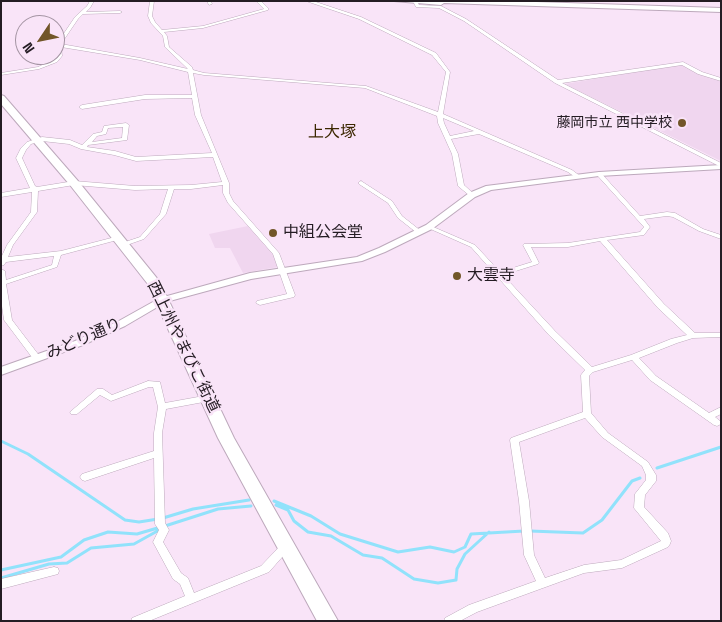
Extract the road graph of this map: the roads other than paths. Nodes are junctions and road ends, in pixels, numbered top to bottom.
1 (92, 1) edge
2 (152, 1) edge
3 (258, 1) edge
4 (308, 1) edge
5 (397, 1) edge
6 (432, 1) edge
7 (414, 2) edge
8 (478, 4) junction
9 (646, 5) edge
10 (721, 10) edge
11 (120, 12) dead end
12 (82, 13) junction
13 (162, 31) junction
14 (65, 34) edge
15 (65, 46) edge
16 (44, 65) edge
17 (191, 71) junction
18 (1, 74) edge
19 (721, 80) edge
20 (558, 82) junction
21 (195, 96) junction
22 (1, 98) edge
23 (82, 108) dead end
24 (440, 115) junction
25 (480, 132) junction
26 (448, 138) junction
27 (37, 140) junction
28 (84, 146) junction
29 (214, 155) junction
30 (721, 166) edge
31 (599, 174) junction
32 (577, 176) junction
33 (361, 182) dead end
34 (74, 183) junction
35 (226, 183) junction
36 (172, 187) junction
37 (34, 188) junction
38 (472, 195) junction
39 (1, 196) edge
40 (639, 218) junction
41 (429, 227) junction
42 (419, 232) junction
43 (721, 236) edge
44 (602, 239) junction
45 (121, 241) junction
46 (58, 253) junction
47 (2, 263) edge
48 (282, 270) junction
49 (1, 271) edge
50 (500, 274) junction
51 (3, 283) junction
52 (163, 300) junction
53 (260, 303) dead end
54 (721, 335) edge
55 (693, 336) junction
56 (634, 357) junction
57 (37, 358) junction
58 (590, 370) junction
59 (1, 371) edge
60 (209, 398) junction
61 (162, 407) junction
62 (721, 410) edge
63 (74, 412) dead end
64 (587, 414) junction
65 (709, 417) junction
66 (718, 423) dead end
67 (158, 453) junction
68 (85, 477) dead end
69 (286, 547) junction
70 (54, 571) dead end
71 (1, 584) edge
72 (542, 584) junction
73 (190, 598) junction
74 (136, 621) edge
75 (328, 621) edge
76 (449, 621) edge

1 - 12 street
2 - 13 street
3 - 13 street
4 - 24 street
5 - 7 main road
6 - 8 main road
7 - 8 main road
7 - 20 street
8 - 9 main road
9 - 10 main road
11 - 12 street
12 - 14 street
13 - 17 street
15 - 17 street
16 - 18 street
17 - 21 street
17 - 24 street
19 - 20 street
20 - 30 street
21 - 23 street
21 - 29 street
22 - 27 highway, 西上州やまびこ街道
24 - 25 street
24 - 26 street
25 - 26 street
25 - 32 street
26 - 38 street
27 - 28 street
27 - 34 highway, 西上州やまびこ街道
27 - 37 street
28 - 28 street
28 - 29 street
29 - 35 street
30 - 31 street
31 - 32 street
31 - 40 street
32 - 38 street
33 - 42 street
34 - 36 street
34 - 37 street
34 - 45 highway, 西上州やまびこ街道
35 - 36 street
35 - 48 street
36 - 45 street
37 - 39 street
37 - 47 street
38 - 41 street, みどり通り
40 - 43 street
40 - 44 street
41 - 42 street, みどり通り
41 - 50 street
42 - 48 street, みどり通り
44 - 50 street
44 - 55 street
45 - 46 street
45 - 52 highway, 西上州やまびこ街道
46 - 47 street
46 - 51 street
48 - 52 street, みどり通り
48 - 53 street
49 - 51 street
50 - 58 street
51 - 57 street
52 - 57 street, みどり通り
52 - 60 highway, 西上州やまびこ街道
54 - 55 street
55 - 56 street
56 - 58 street
56 - 65 street
57 - 59 street, みどり通り
58 - 64 street
60 - 61 street
60 - 69 highway, 西上州やまびこ街道
61 - 63 street
61 - 67 street
62 - 65 street
64 - 72 street
64 - 72 street
65 - 66 street
67 - 68 street
67 - 73 street
69 - 73 street
69 - 75 highway, 西上州やまびこ街道
70 - 71 street
72 - 76 street
73 - 74 street

